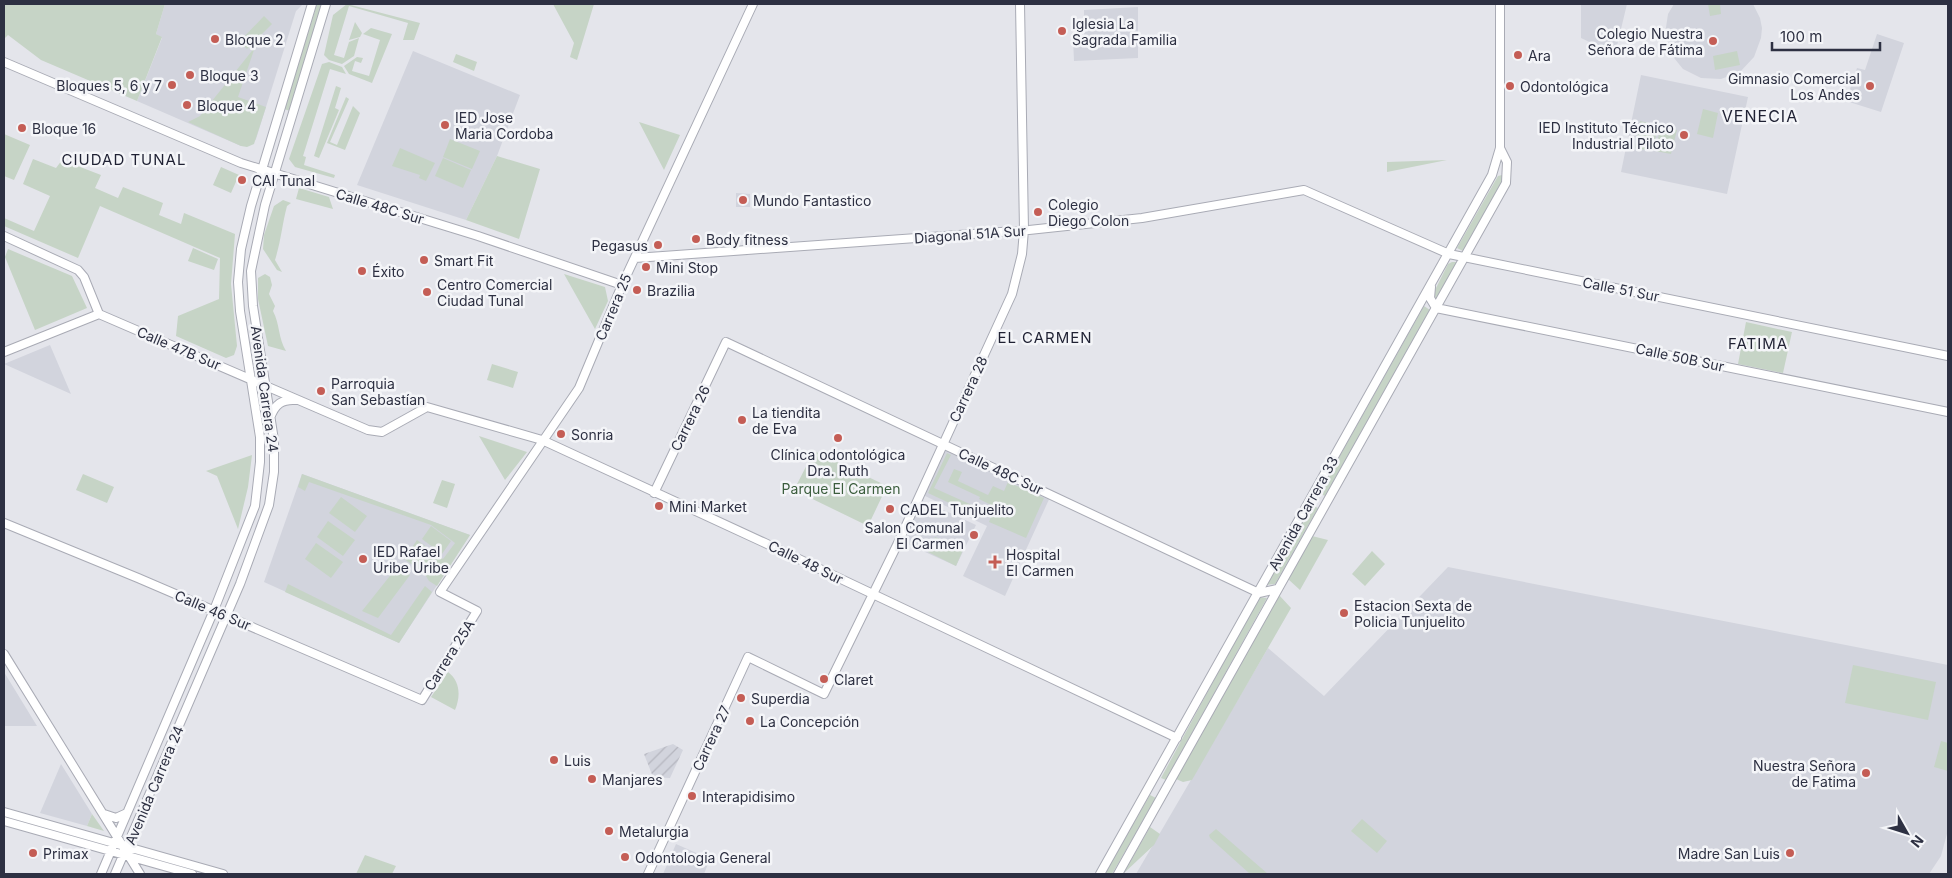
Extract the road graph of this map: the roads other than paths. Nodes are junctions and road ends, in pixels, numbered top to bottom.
1 (312, 4) edge
2 (326, 4) edge
3 (753, 4) edge
4 (1020, 4) edge
5 (1500, 4) edge
6 (4, 62) edge
7 (1500, 148) junction
8 (262, 170) junction
9 (274, 174) junction
10 (1304, 190) joint
11 (1024, 230) junction
12 (4, 236) edge
13 (1449, 254) junction
14 (634, 258) junction
15 (1464, 258) junction
16 (622, 285) junction
17 (1431, 285) junction
18 (1436, 308) junction
19 (99, 314) junction
20 (726, 342) joint
21 (4, 352) edge
22 (1948, 356) edge
23 (250, 379) junction
24 (265, 386) junction
25 (300, 401) junction
26 (427, 407) joint
27 (1948, 412) edge
28 (270, 418) junction
29 (542, 440) junction
30 (943, 444) junction
31 (654, 493) junction
32 (4, 523) edge
33 (1277, 589) junction
34 (1259, 592) junction
35 (873, 594) junction
36 (214, 610) junction
37 (477, 611) joint
38 (226, 616) junction
39 (4, 654) edge
40 (748, 657) joint
41 (422, 700) joint
42 (1178, 738) junction
43 (4, 812) edge
44 (102, 813) junction
45 (127, 813) junction
46 (4, 821) edge
47 (121, 848) junction
48 (101, 874) edge
49 (115, 874) edge
50 (140, 874) edge
51 (192, 874) edge
52 (223, 874) edge
53 (648, 874) edge
54 (1100, 874) edge
55 (1118, 874) edge

1 - 8 street, Avenida Carrera 24
2 - 9 street, Avenida Carrera 24
3 - 14 street, Carrera 25
4 - 11 street, Carrera 28
5 - 7 street, Avenida Carrera 33
6 - 8 street, Calle 48C Sur
7 - 13 street, Avenida Carrera 33
7 - 15 street, Avenida Carrera 33
8 - 9 street, Calle 48C Sur
8 - 23 street, Avenida Carrera 24
9 - 16 street, Calle 48C Sur
9 - 24 street, Avenida Carrera 24
10 - 11 street, Diagonal 51A Sur
10 - 13 street, Calle 51 Sur
11 - 14 street, Diagonal 51A Sur
11 - 30 street, Carrera 28
12 - 19 street
13 - 15 street, Calle 51 Sur
13 - 17 street, Avenida Carrera 33
14 - 16 street, Carrera 25
15 - 18 street, Avenida Carrera 33
15 - 22 street, Calle 51 Sur
16 - 29 street, Carrera 25
17 - 18 street
17 - 34 street, Avenida Carrera 33
18 - 27 street, Calle 50B Sur
18 - 33 street, Avenida Carrera 33
19 - 21 street
19 - 23 street, Calle 47B Sur
20 - 30 street, Calle 48C Sur
20 - 31 street, Carrera 26
23 - 24 street, Calle 47B Sur
23 - 36 street, Avenida Carrera 24
24 - 25 street, Calle 47B Sur
24 - 28 street, Avenida Carrera 24
25 - 26 street, Calle 47B Sur
25 - 28 street
26 - 29 street, Calle 48 Sur
28 - 38 street, Avenida Carrera 24
29 - 31 street, Calle 48 Sur
29 - 37 street, Carrera 25
30 - 34 street, Calle 48C Sur
30 - 35 street, Carrera 28
31 - 35 street, Calle 48 Sur
32 - 36 street, Calle 46 Sur
33 - 34 street
33 - 55 street, Avenida Carrera 33
34 - 42 street, Avenida Carrera 33
35 - 40 street, Carrera 28
35 - 42 street, Calle 48 Sur
36 - 38 street, Calle 46 Sur
36 - 45 street, Avenida Carrera 24
37 - 41 street, Carrera 25A
38 - 41 street, Calle 46 Sur
38 - 47 street, Avenida Carrera 24
39 - 44 street
40 - 53 street, Carrera 27
42 - 54 street, Avenida Carrera 33
43 - 47 street
44 - 45 street
44 - 47 street
45 - 47 street, Avenida Carrera 24
46 - 47 street
47 - 48 street, Avenida Carrera 24
47 - 49 street, Avenida Carrera 24
47 - 50 street
47 - 51 street
47 - 52 street

